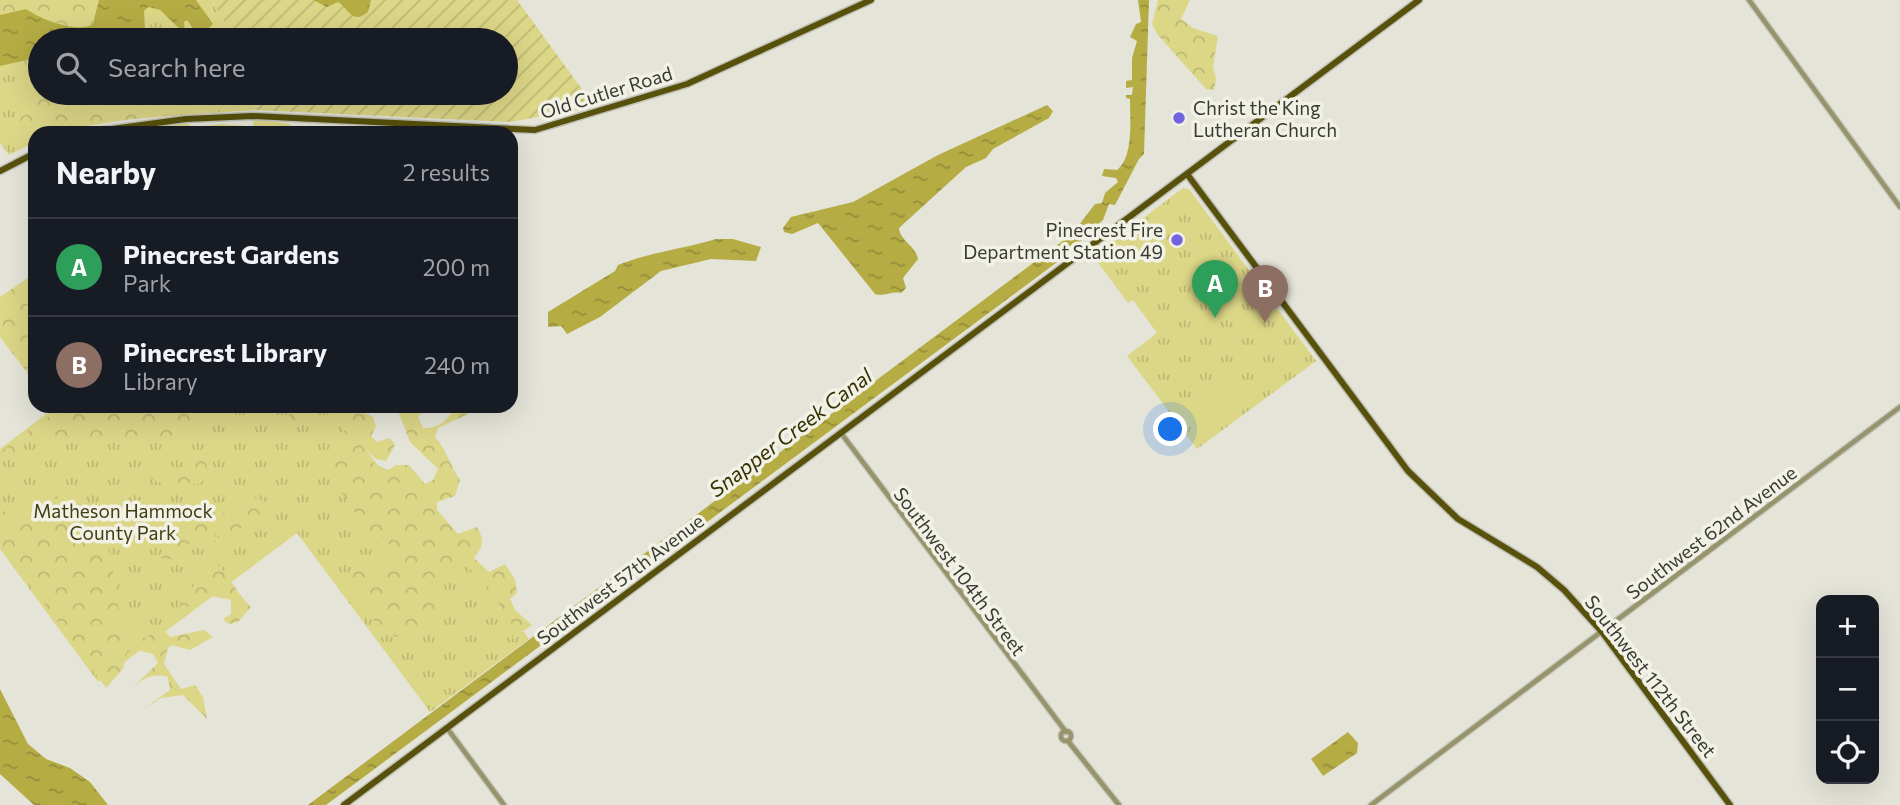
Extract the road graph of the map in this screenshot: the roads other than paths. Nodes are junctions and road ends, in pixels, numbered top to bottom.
1 (871, 0) edge
2 (1419, 0) edge
3 (1749, 0) edge
4 (134, 126) edge
5 (450, 126) edge
6 (518, 129) edge
7 (28, 157) edge
8 (0, 171) edge
9 (1187, 174) junction
10 (1900, 207) edge
11 (1900, 407) edge
12 (841, 433) junction
13 (1602, 632) junction
14 (447, 728) junction
15 (344, 805) edge
16 (504, 805) edge
17 (1119, 805) edge
18 (1371, 805) edge
19 (1730, 805) edge

1 - 6 main road, Old Cutler Road
2 - 9 main road, Southwest 57th Avenue
3 - 10 street
4 - 5 main road, Old Cutler Road
7 - 8 main road
9 - 12 main road, Southwest 57th Avenue
9 - 13 main road, Southwest 112th Street
11 - 13 street, Southwest 62nd Avenue
12 - 14 main road, Southwest 57th Avenue
12 - 17 street, Southwest 104th Street
13 - 18 street, Southwest 62nd Avenue
13 - 19 main road, Southwest 112th Street
14 - 15 main road, Southwest 57th Avenue
14 - 16 street

